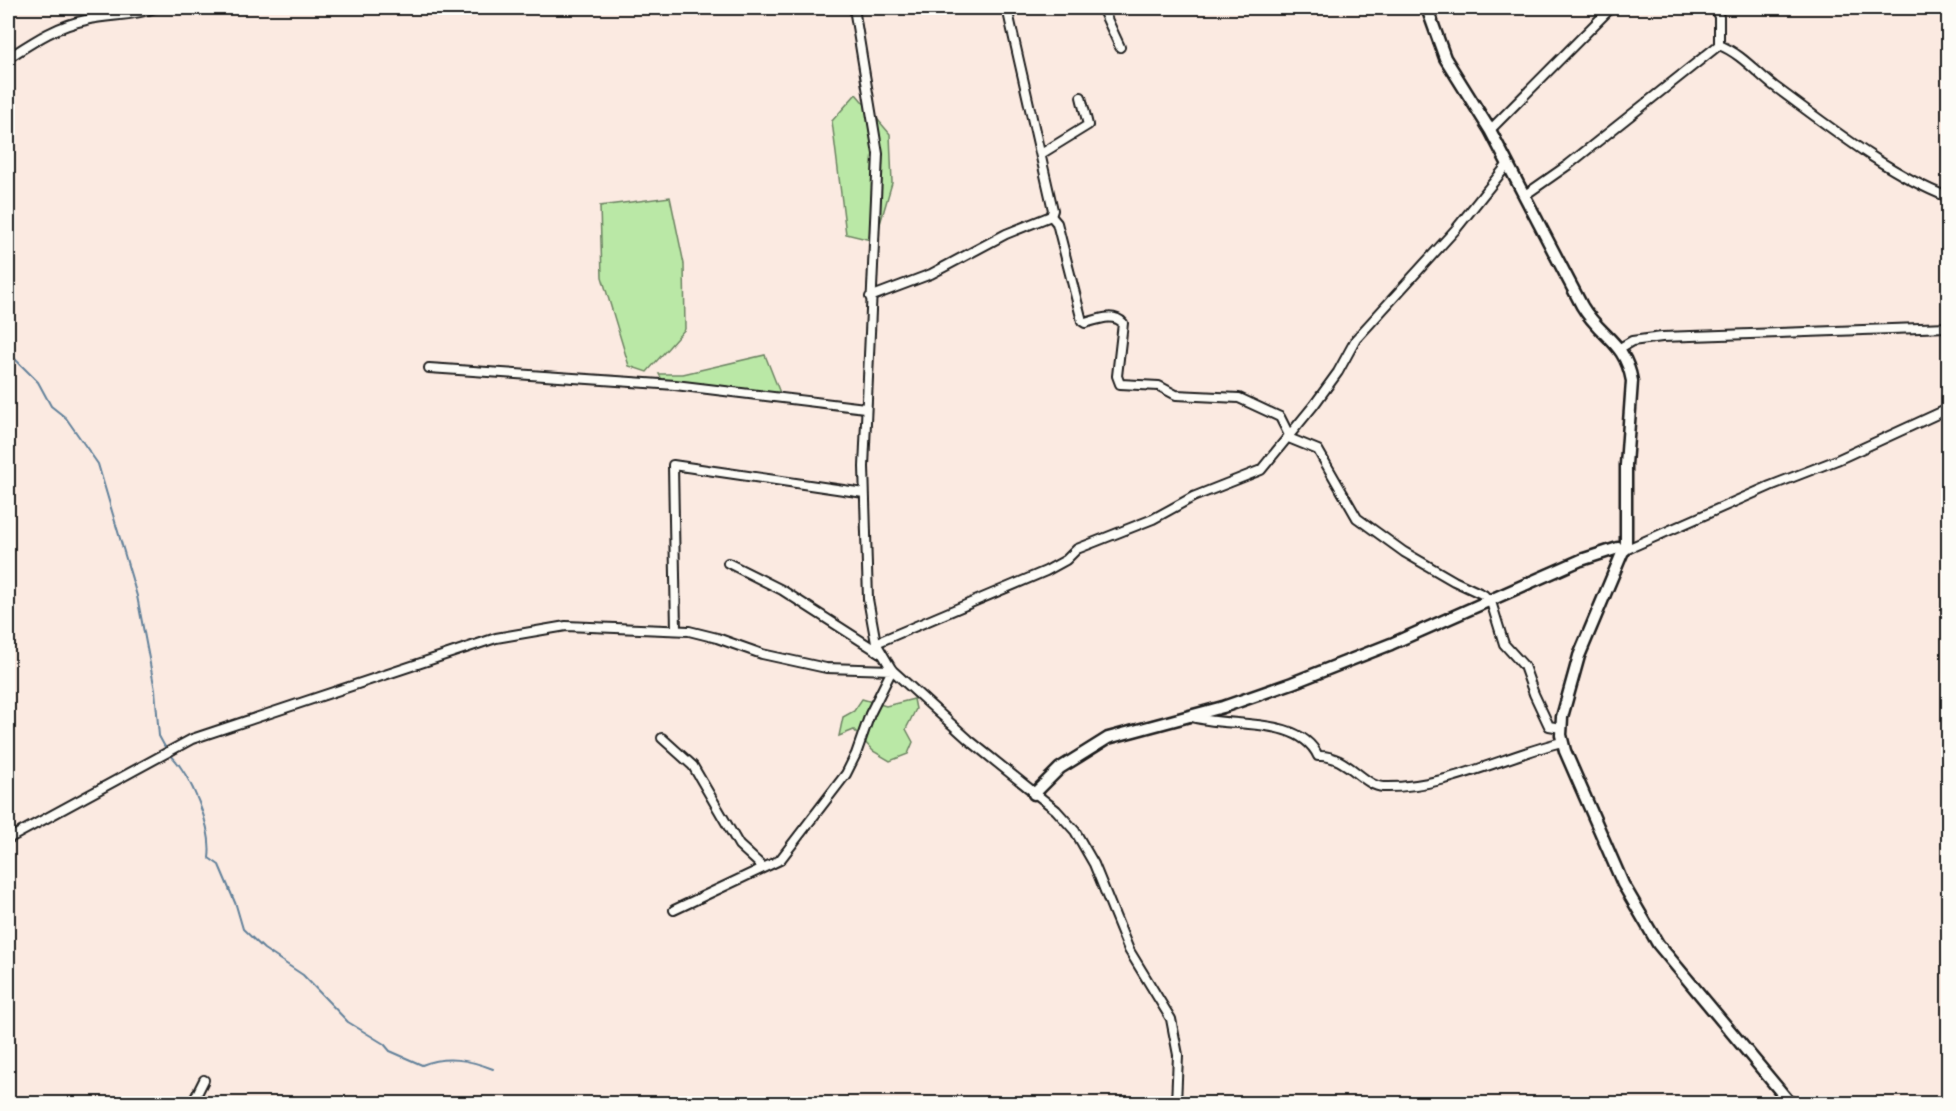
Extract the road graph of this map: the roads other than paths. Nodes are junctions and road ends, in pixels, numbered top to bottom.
1 (155, 8) edge
2 (854, 8) edge
3 (1007, 8) edge
4 (1102, 8) edge
5 (1426, 8) edge
6 (1611, 8) edge
7 (1715, 8) edge
8 (1719, 45) junction
9 (1119, 47) dead end
10 (8, 58) edge
11 (1081, 98) dead end
12 (1490, 130) junction
13 (1041, 154) junction
14 (1508, 164) junction
15 (1525, 195) junction
16 (1948, 197) edge
17 (1051, 216) junction
18 (870, 297) junction
19 (1948, 327) edge
20 (1620, 348) junction
21 (429, 368) dead end
22 (865, 408) junction
23 (1948, 410) edge
24 (1287, 435) junction
25 (864, 493) junction
26 (1625, 550) junction
27 (728, 563) dead end
28 (1487, 600) junction
29 (676, 630) junction
30 (876, 643) junction
31 (882, 654) junction
32 (892, 670) junction
33 (1187, 716) junction
34 (1561, 728) junction
35 (662, 738) dead end
36 (1562, 742) junction
37 (1034, 794) junction
38 (8, 839) edge
39 (763, 867) junction
40 (674, 910) dead end
41 (204, 1080) dead end
42 (192, 1104) edge
43 (1176, 1104) edge
44 (1791, 1104) edge

1 - 10 street
2 - 18 street
3 - 13 street
4 - 9 street
5 - 12 street
6 - 12 street
7 - 8 street
8 - 15 street
8 - 16 street
11 - 13 street
12 - 14 street
13 - 17 street
14 - 15 street
14 - 24 street
15 - 20 street
17 - 18 street
17 - 24 street
18 - 22 street
19 - 20 street
20 - 26 street
21 - 22 street
22 - 25 street
23 - 26 street
24 - 28 street
24 - 30 street
25 - 29 street
25 - 30 street
26 - 28 street
26 - 34 street
27 - 31 street
28 - 33 street
28 - 34 street
29 - 32 street
29 - 38 street
30 - 31 street
31 - 32 street
32 - 37 street
32 - 39 street
33 - 36 street
33 - 37 street
34 - 36 street
35 - 39 street
36 - 44 street
37 - 43 street
39 - 40 street
41 - 42 street

